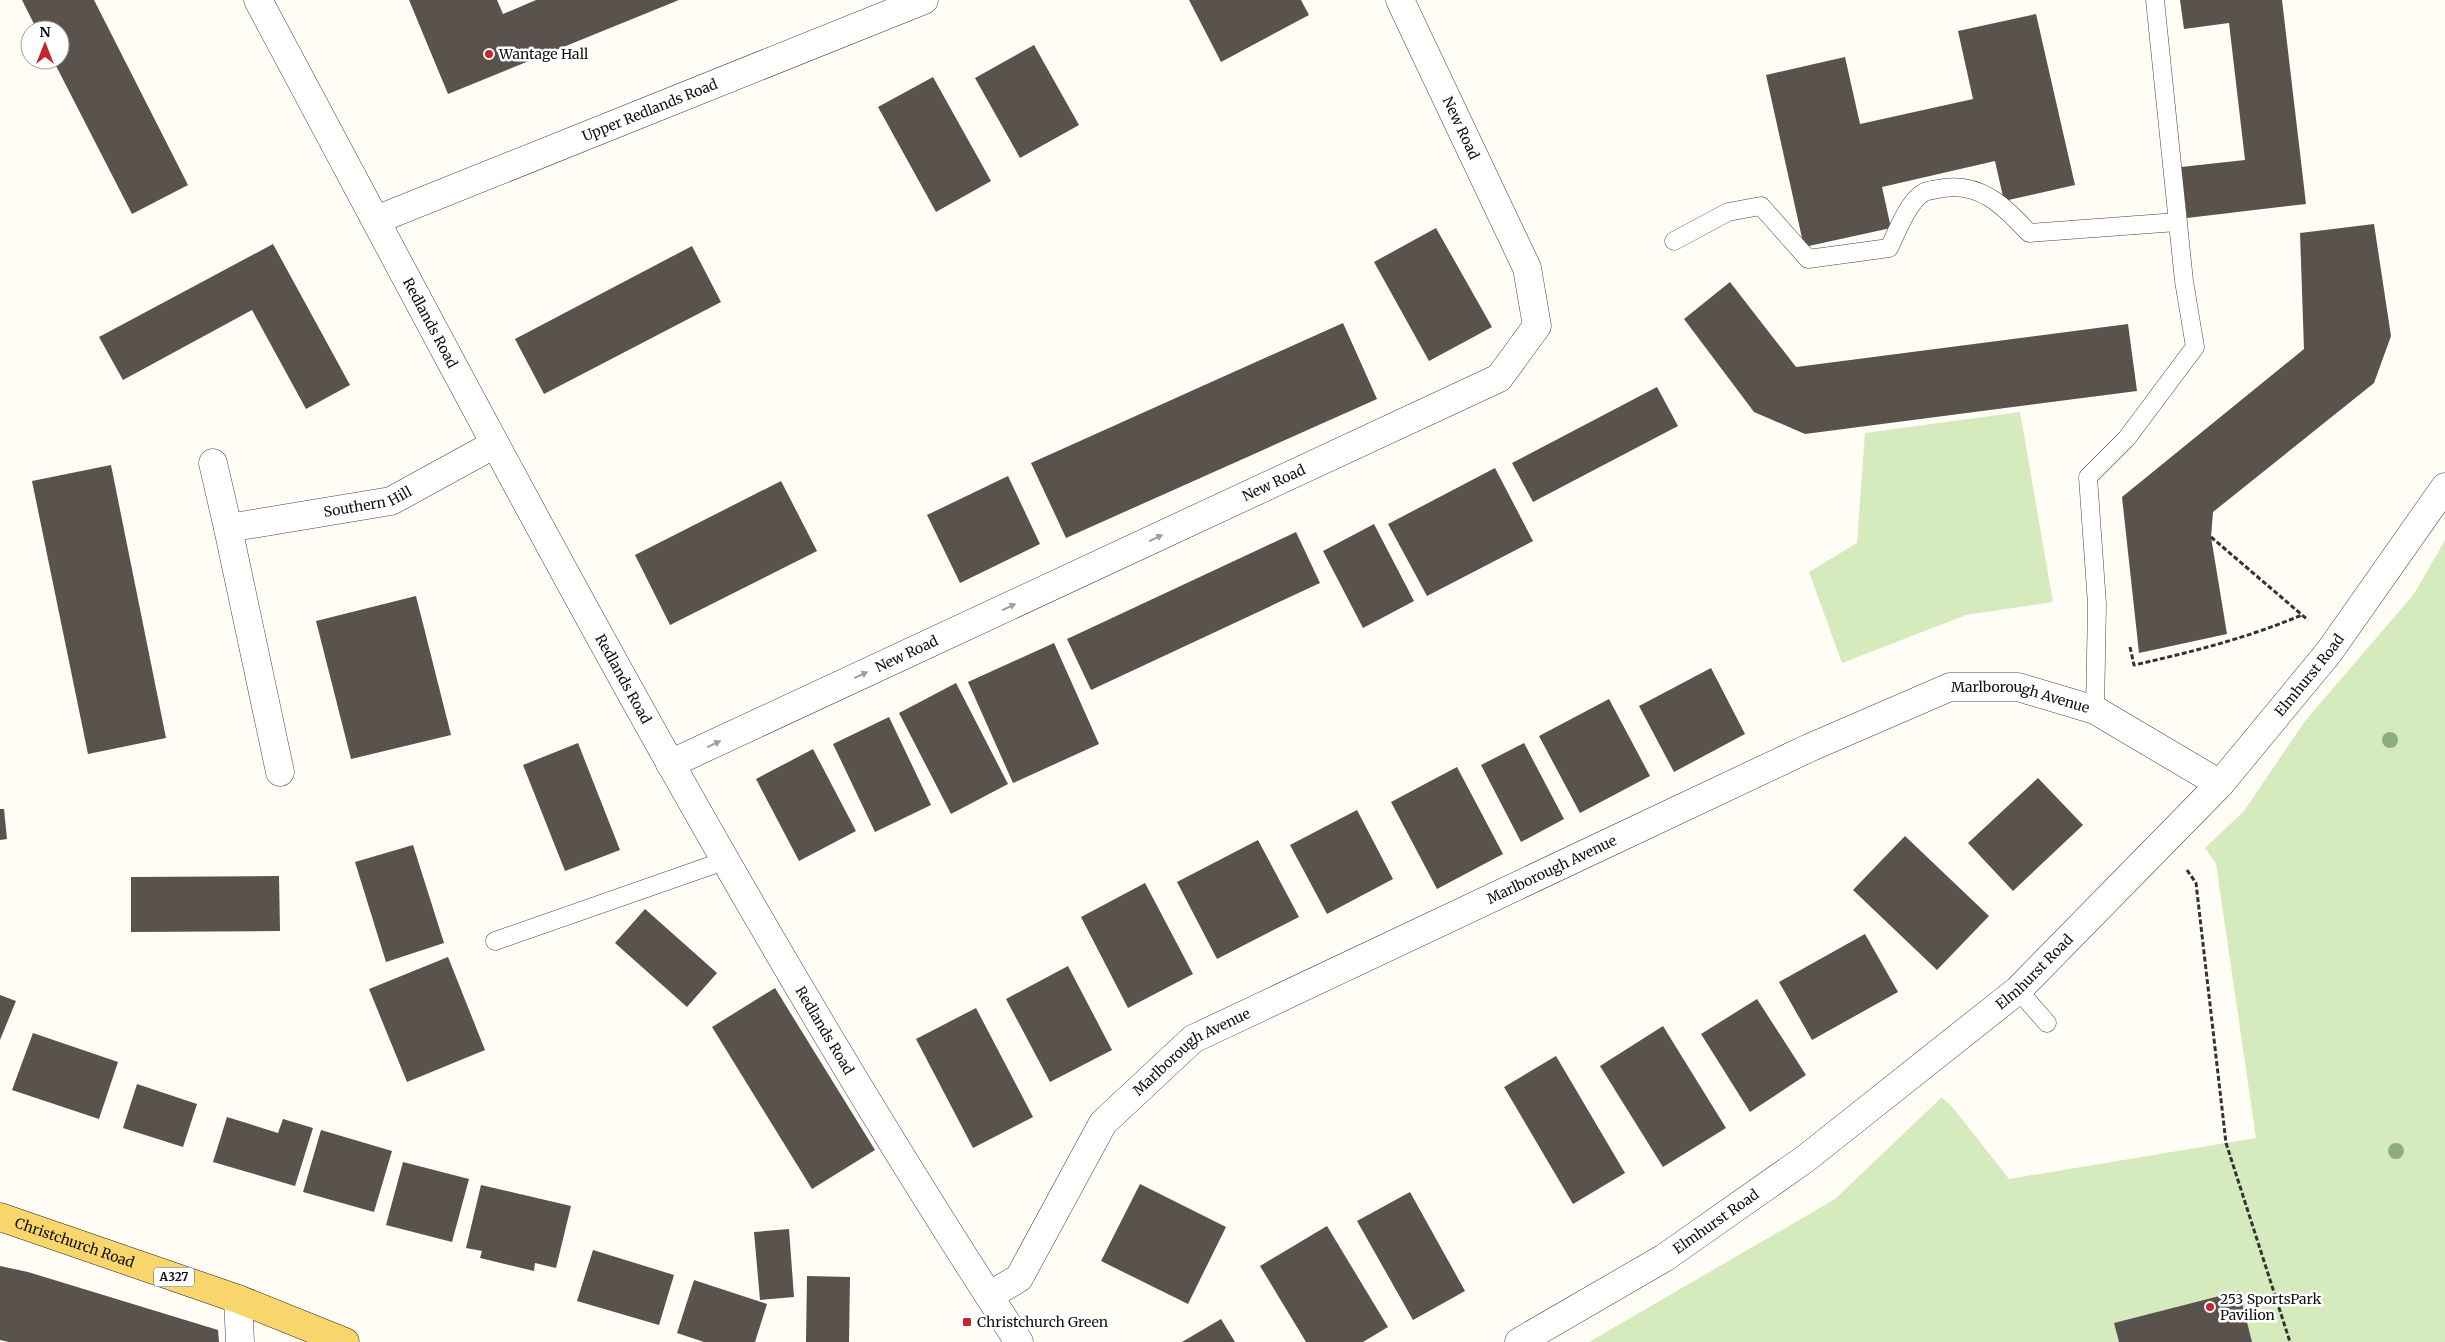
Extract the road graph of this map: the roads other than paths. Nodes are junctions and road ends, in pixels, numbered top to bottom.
1 (258, 0) edge
2 (924, 0) edge
3 (1400, 0) edge
4 (2155, 0) edge
5 (376, 220) junction
6 (2177, 222) junction
7 (1674, 241) dead end
8 (495, 444) junction
9 (213, 462) dead end
10 (2445, 488) edge
11 (228, 528) junction
12 (2095, 710) junction
13 (670, 764) junction
14 (280, 772) dead end
15 (2220, 784) junction
16 (724, 860) junction
17 (495, 941) dead end
18 (2018, 990) junction
19 (2047, 1023) dead end
20 (0, 1217) edge
21 (989, 1296) junction
22 (238, 1299) junction
23 (240, 1342) edge
24 (345, 1342) edge
25 (1019, 1342) edge
26 (1519, 1342) edge

1 - 5 street, Redlands Road
2 - 5 street, Upper Redlands Road
13 -> 3 street, New Road
4 - 6 lane
5 - 8 street, Redlands Road
6 - 7 lane
6 - 12 lane
8 - 11 street, Southern Hill
8 - 13 street, Redlands Road
9 - 11 street
10 - 15 street, Elmhurst Road
11 - 14 street
12 - 15 street, Marlborough Avenue
12 - 21 street, Marlborough Avenue
13 - 16 street, Redlands Road
15 - 18 street, Elmhurst Road
16 - 17 lane
16 - 21 street, Redlands Road
18 - 19 lane
18 - 26 street, Elmhurst Road
20 - 22 main road, Christchurch Road / A327
21 - 25 street, Redlands Road
22 - 23 street
22 - 24 main road, Christchurch Road / A327

